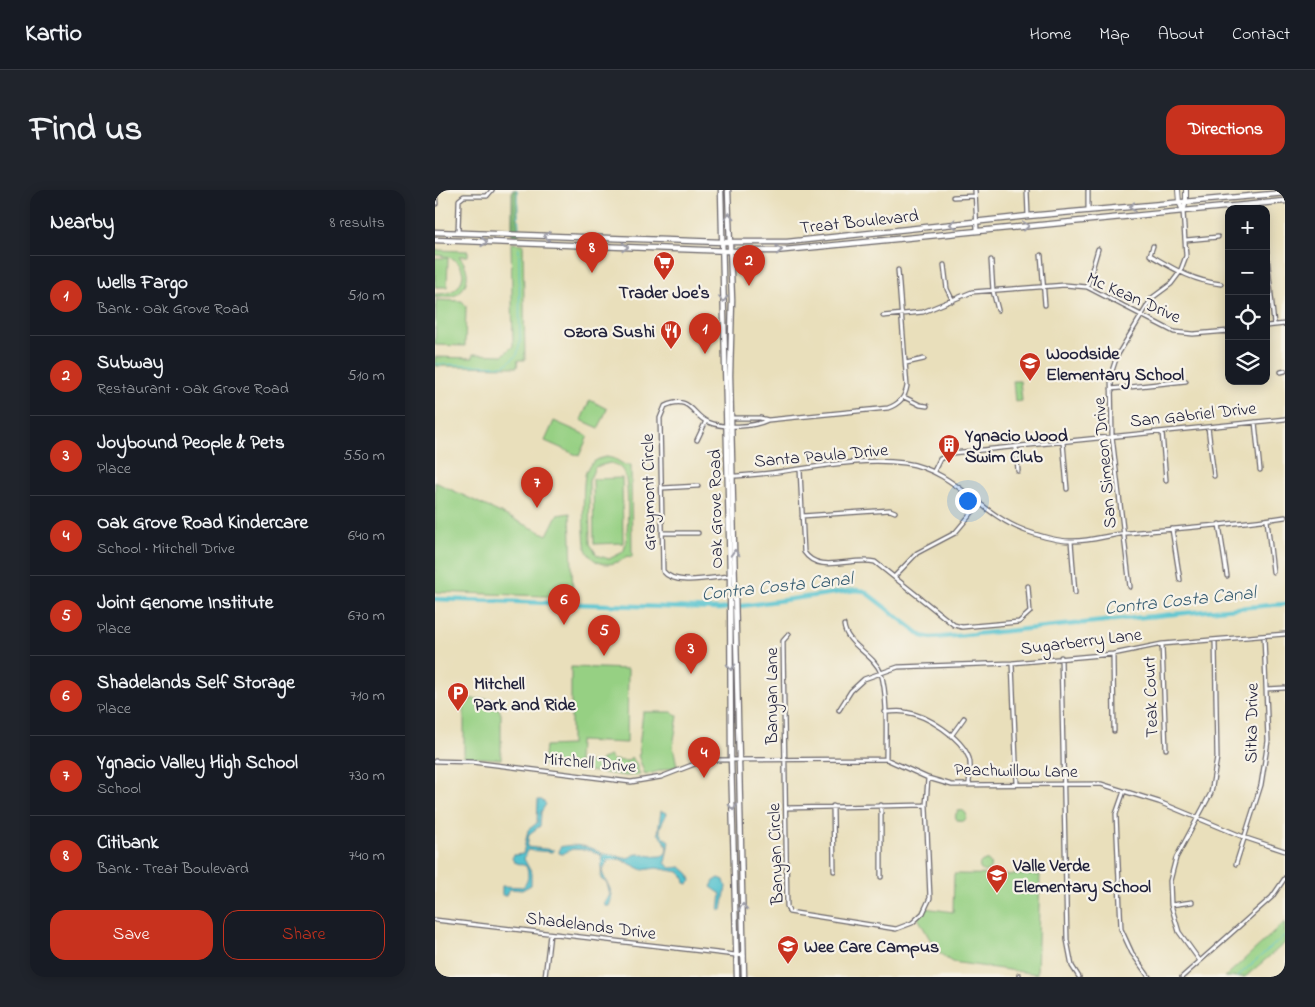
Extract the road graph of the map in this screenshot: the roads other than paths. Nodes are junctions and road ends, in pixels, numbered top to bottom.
1 (435, 190) edge
2 (492, 190) edge
3 (721, 190) edge
4 (729, 190) edge
5 (975, 190) edge
6 (1027, 190) edge
7 (1088, 190) edge
8 (1177, 190) edge
9 (1186, 190) edge
10 (1285, 193) edge
11 (975, 196) junction
12 (953, 197) dead end
13 (1285, 201) edge
14 (1179, 202) junction
15 (1186, 202) junction
16 (436, 204) edge
17 (1088, 210) junction
18 (1183, 211) junction
19 (1028, 216) junction
20 (976, 222) junction
21 (977, 230) junction
22 (435, 232) edge
23 (458, 232) junction
24 (1218, 237) dead end
25 (435, 240) edge
26 (1186, 240) junction
27 (722, 242) junction
28 (730, 242) junction
29 (1153, 246) dead end
30 (1098, 249) dead end
31 (1267, 250) edge
32 (723, 251) junction
33 (731, 251) junction
34 (1041, 255) dead end
35 (991, 260) dead end
36 (943, 265) dead end
37 (898, 270) dead end
38 (1180, 272) junction
39 (1221, 284) dead end
40 (1044, 287) junction
41 (1087, 287) junction
42 (993, 290) junction
43 (953, 301) junction
44 (1045, 305) dead end
45 (998, 310) dead end
46 (901, 315) junction
47 (883, 316) dead end
48 (1140, 316) junction
49 (1274, 324) junction
50 (1285, 324) edge
51 (1270, 325) edge
52 (1225, 331) edge
53 (925, 359) dead end
54 (906, 362) junction
55 (1186, 382) dead end
56 (1111, 389) junction
57 (904, 397) junction
58 (927, 406) dead end
59 (732, 418) junction
60 (1285, 419) edge
61 (769, 420) junction
62 (705, 421) junction
63 (1255, 422) junction
64 (726, 424) junction
65 (732, 427) junction
66 (1208, 427) junction
67 (1162, 432) junction
68 (1112, 436) junction
69 (697, 440) dead end
70 (1063, 442) junction
71 (1016, 448) junction
72 (800, 469) junction
73 (1260, 470) dead end
74 (1018, 471) dead end
75 (934, 472) junction
76 (731, 476) junction
77 (1214, 476) dead end
78 (1166, 480) dead end
79 (698, 486) dead end
80 (662, 488) junction
81 (1067, 489) dead end
82 (980, 504) junction
83 (895, 512) dead end
84 (802, 516) junction
85 (1285, 517) edge
86 (1267, 520) junction
87 (1219, 524) junction
88 (1172, 529) junction
89 (662, 532) junction
90 (698, 533) dead end
91 (1124, 533) junction
92 (1071, 541) junction
93 (1273, 572) dead end
94 (730, 576) junction
95 (736, 576) junction
96 (1227, 576) dead end
97 (894, 577) junction
98 (1179, 580) dead end
99 (1028, 586) dead end
100 (1130, 587) dead end
101 (1075, 592) dead end
102 (730, 618) junction
103 (844, 625) dead end
104 (789, 634) dead end
105 (1285, 634) edge
106 (1265, 636) junction
107 (737, 640) junction
108 (1215, 640) junction
109 (1162, 644) junction
110 (1113, 654) junction
111 (1061, 657) junction
112 (1013, 663) junction
113 (881, 673) junction
114 (1285, 688) edge
115 (1266, 689) junction
116 (839, 710) dead end
117 (885, 712) junction
118 (963, 718) dead end
119 (1114, 731) dead end
120 (951, 736) junction
121 (1166, 749) dead end
122 (731, 759) junction
123 (740, 759) junction
124 (785, 759) junction
125 (886, 759) junction
126 (435, 761) edge
127 (928, 778) junction
128 (1017, 784) junction
129 (969, 785) junction
130 (1065, 785) junction
131 (1124, 791) junction
132 (881, 805) junction
133 (926, 805) junction
134 (833, 806) junction
135 (787, 808) junction
136 (1198, 819) junction
137 (1246, 838) junction
138 (1285, 850) edge
139 (1235, 864) dead end
140 (834, 871) dead end
141 (881, 877) dead end
142 (1285, 878) edge
143 (1192, 902) dead end
144 (1171, 905) junction
145 (435, 920) edge
146 (551, 934) junction
147 (737, 956) junction
148 (744, 956) junction
149 (1201, 961) junction
150 (545, 977) edge
151 (737, 977) edge
152 (744, 977) edge
153 (1079, 977) edge
154 (1149, 977) edge
155 (1182, 977) edge

1 - 16 street
2 - 23 street
3 - 27 main road, Oak Grove Road
28 -> 4 main road, Oak Grove Road
5 - 11 street
6 - 19 street
7 - 17 street
8 - 14 street, San Simeon Drive
9 - 15 street, San Simeon Drive
10 - 15 main road, Treat Boulevard
11 - 12 street
11 - 20 street
13 - 18 main road, Treat Boulevard
14 - 15 main road, Treat Boulevard
14 -> 17 main road, Treat Boulevard
14 - 18 street, San Simeon Drive
15 - 18 street, San Simeon Drive
17 - 19 main road, Treat Boulevard
21 -> 18 main road, Treat Boulevard
18 - 26 street, San Simeon Drive
19 - 20 main road, Treat Boulevard
20 - 21 street
20 -> 28 main road, Treat Boulevard
33 -> 21 main road, Treat Boulevard
22 - 23 main road, Treat Boulevard
27 -> 23 main road, Treat Boulevard
24 - 26 street
25 -> 32 main road, Treat Boulevard
26 - 38 street, San Simeon Drive
27 - 28 main road, Treat Boulevard
27 - 32 main road, Oak Grove Road
28 - 33 main road, Oak Grove Road
29 - 38 street
30 - 41 street
31 - 49 street
32 - 33 main road, Treat Boulevard
32 -> 64 main road, Oak Grove Road
33 - 59 main road, Oak Grove Road
34 - 40 street
35 - 42 street
36 - 43 street
37 - 46 street
38 - 39 street
38 - 48 street, San Simeon Drive
40 - 41 street, Mc Kean Drive
40 - 42 street, Mc Kean Drive
40 - 44 street
41 - 48 street, Mc Kean Drive
42 - 43 street, Mc Kean Drive
42 - 45 street
43 - 46 street, Mc Kean Drive
46 - 47 street, Mc Kean Drive
46 - 54 street
48 - 52 street, Mc Kean Drive
48 - 56 street, San Simeon Drive
49 - 50 street
49 - 51 street
53 - 54 street
54 - 57 street
55 - 56 street
56 - 68 street, San Simeon Drive
57 - 58 street
57 - 61 street
59 - 61 street
59 - 64 street
59 - 65 main road, Oak Grove Road
60 - 63 street, San Gabriel Drive
61 - 65 street
62 - 64 street
62 - 69 street
62 - 80 street, Graymont Circle
63 - 66 street, San Gabriel Drive
63 - 73 street
64 - 65 street
64 - 76 main road, Oak Grove Road
65 - 76 main road, Oak Grove Road
66 - 67 street, San Gabriel Drive
66 - 77 street
67 - 68 street, San Gabriel Drive
67 - 78 street
68 - 70 street, San Gabriel Drive
68 - 91 street, San Simeon Drive
70 - 71 street, San Gabriel Drive
70 - 81 street
71 - 74 street
71 - 75 street, San Gabriel Drive
72 - 75 street, Santa Paula Drive
72 - 76 street, Santa Paula Drive
72 - 84 street
75 - 82 street, Santa Paula Drive
76 - 94 main road, Oak Grove Road
95 -> 76 main road, Oak Grove Road
79 - 80 street
80 - 89 street, Graymont Circle
82 - 92 street, Santa Paula Drive
82 - 97 street
83 - 84 street
84 - 97 street
85 - 86 street, Santa Paula Drive
86 - 87 street, Santa Paula Drive
86 - 93 street
87 - 88 street, Santa Paula Drive
87 - 96 street
88 - 91 street, Santa Paula Drive
88 - 98 street
89 - 90 street
89 - 94 street, Graymont Circle
91 - 92 street, Santa Paula Drive
91 - 100 street, San Simeon Drive
92 - 101 street
94 - 95 street, Graymont Circle
94 - 102 main road, Oak Grove Road
95 - 107 main road, Oak Grove Road
97 - 99 street
102 - 107 main road
102 -> 122 main road, Oak Grove Road
103 - 113 street
104 - 124 street, Banyan Lane
105 - 106 street, Sugarberry Lane
106 - 108 street, Sugarberry Lane
106 - 115 street, Sitka Drive
107 - 123 main road, Oak Grove Road
108 - 109 street, Sugarberry Lane
108 - 136 street
109 - 110 street, Sugarberry Lane
109 - 121 street, Teak Court
110 - 111 street, Sugarberry Lane
110 - 119 street
111 - 112 street, Sugarberry Lane
111 - 130 street
112 - 113 street, Sugarberry Lane
112 - 128 street
113 - 116 street, Sugarberry Lane
113 - 117 street
114 - 115 street
115 - 137 street, Sitka Drive
117 - 120 street
117 - 125 street
118 - 120 street
120 - 129 street
122 - 123 street, Mitchell Drive
122 - 126 street, Mitchell Drive
122 -> 147 main road, Oak Grove Road
123 - 124 street, Peachwillow Lane
148 -> 123 main road, Oak Grove Road
124 - 125 street, Peachwillow Lane
124 - 135 street, Banyan Circle
125 - 127 street, Peachwillow Lane
127 - 129 street, Peachwillow Lane
127 - 133 street, Banyan Circle
128 - 129 street, Peachwillow Lane
128 - 130 street, Peachwillow Lane
130 - 131 street, Peachwillow Lane
130 - 153 street
131 - 136 street, Peachwillow Lane
131 - 154 street
132 - 133 street
132 - 134 street
132 - 141 street
133 - 135 street, Banyan Circle
134 - 135 street
134 - 140 street
136 - 137 street, Peachwillow Lane
136 - 144 street
137 - 138 street, Peachwillow Lane
137 - 139 street, Sitka Drive
142 - 149 street
143 - 144 street
144 - 149 street
145 - 146 street, Shadelands Drive
146 - 147 street, Shadelands Drive
146 - 150 street
147 - 148 street, Shadelands Drive
147 - 151 main road, Oak Grove Road
148 - 152 main road, Oak Grove Road
149 - 155 street

